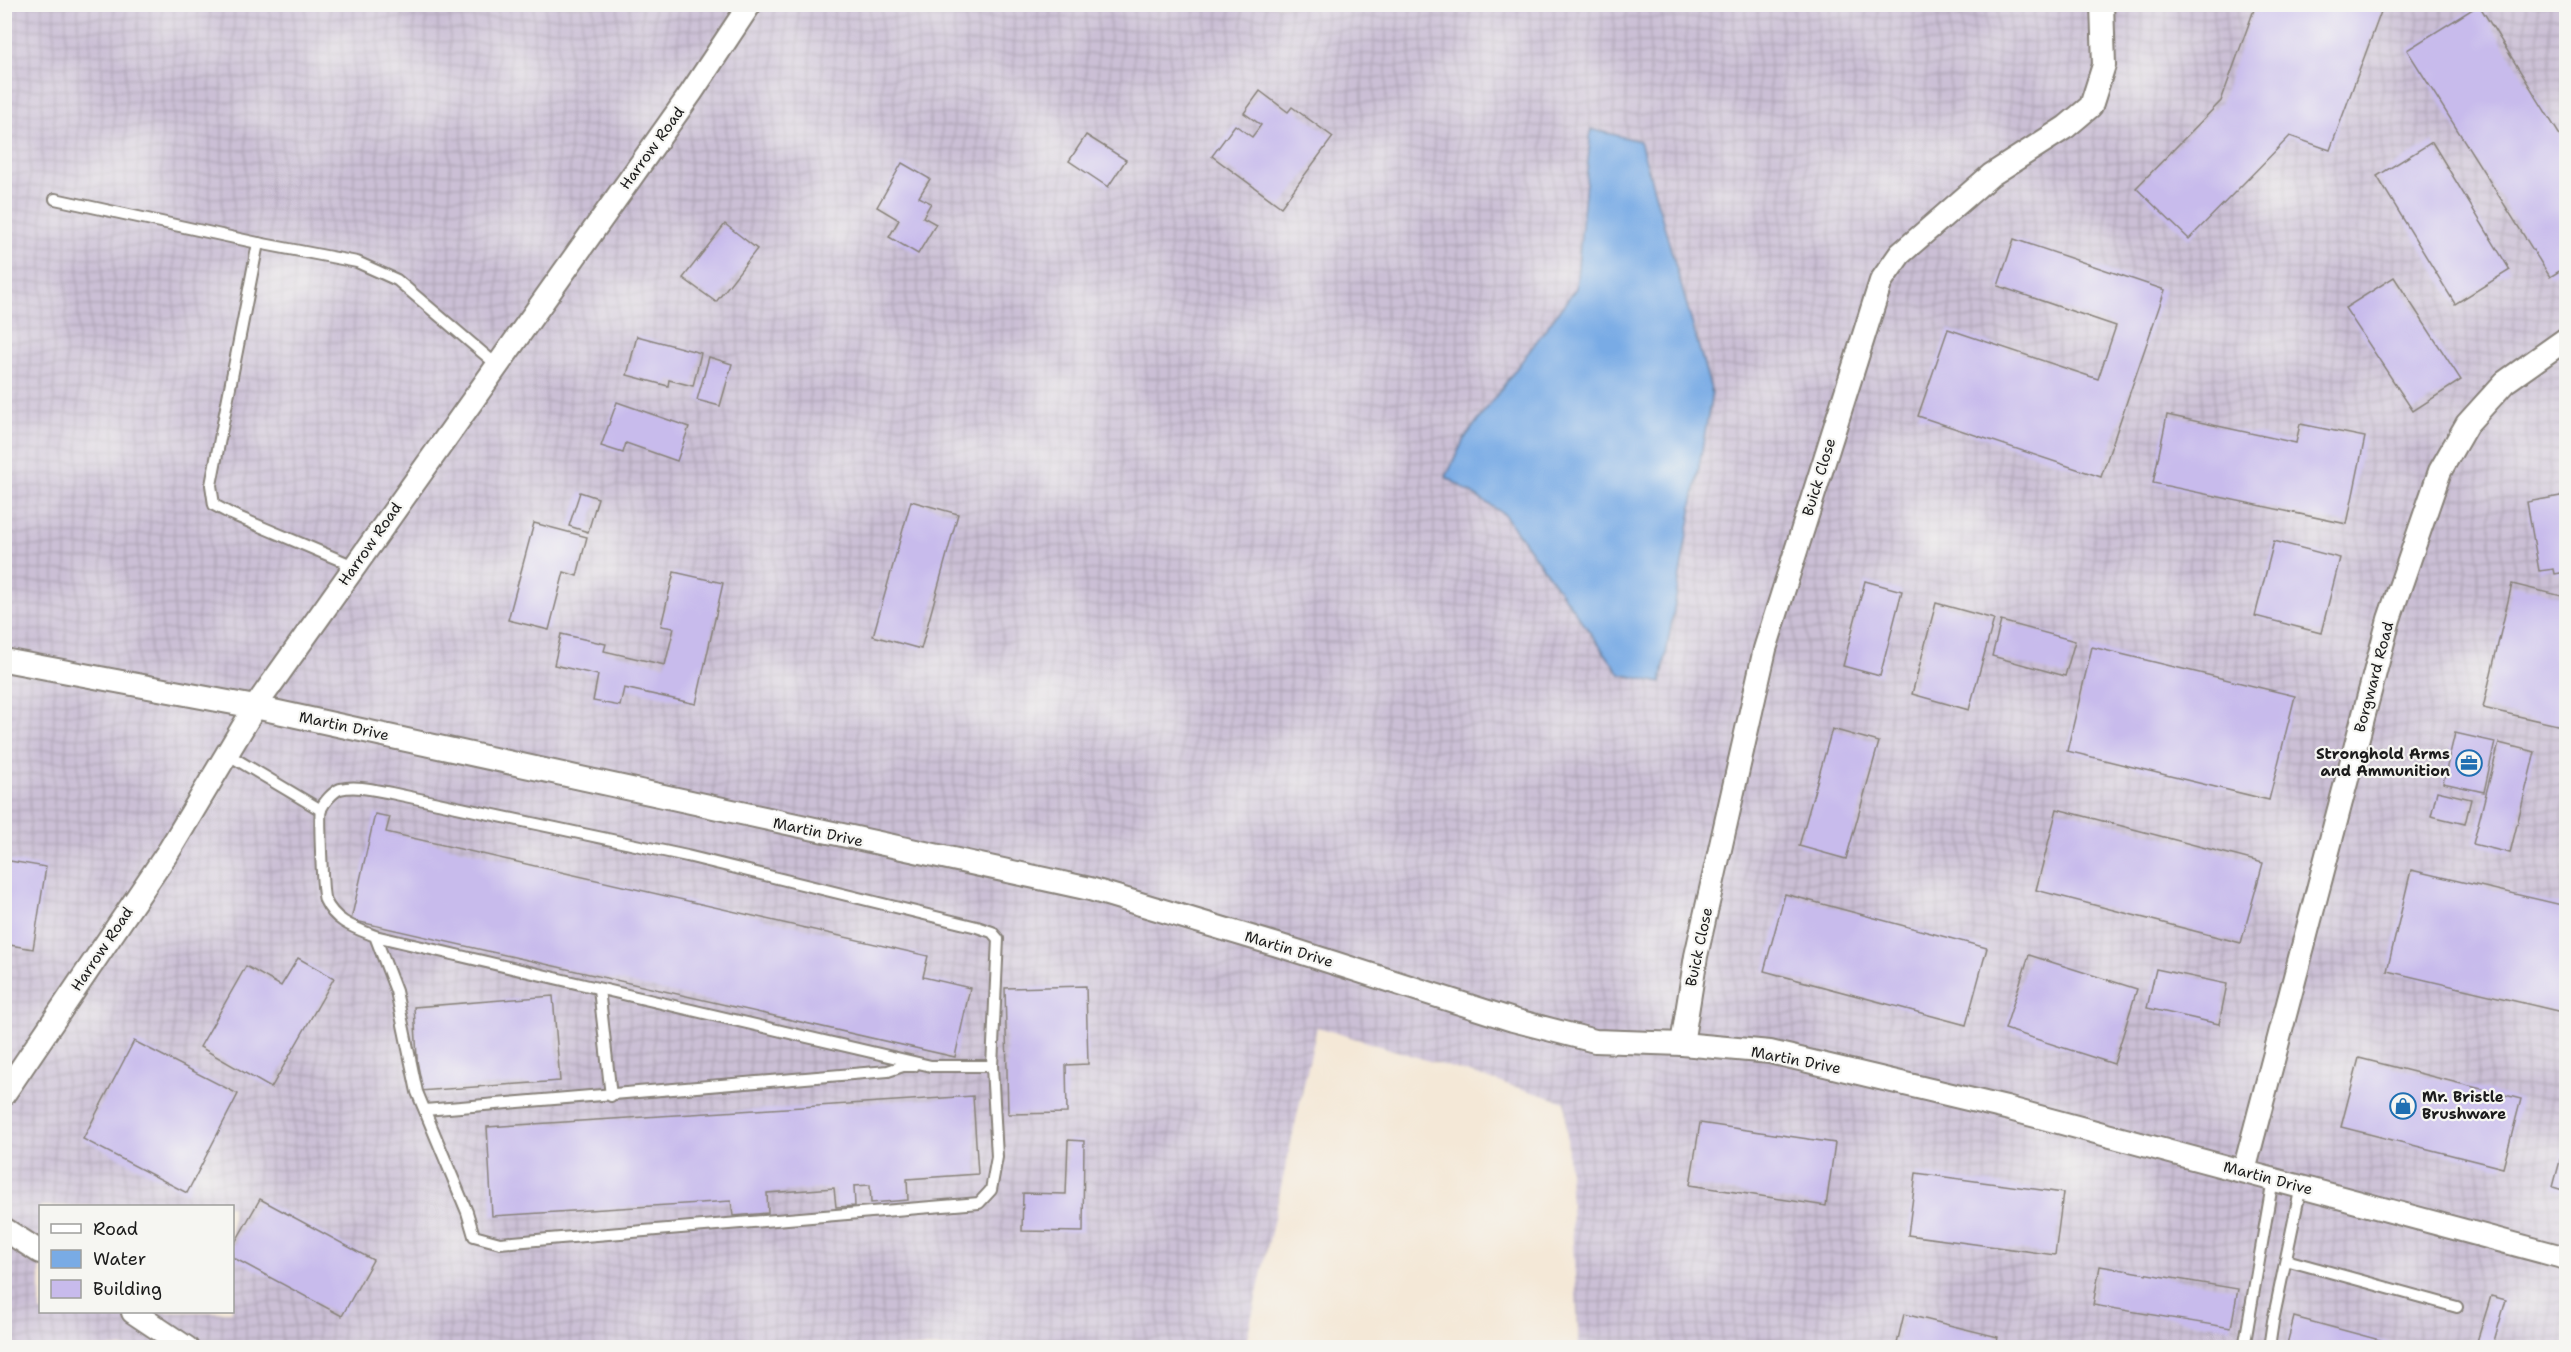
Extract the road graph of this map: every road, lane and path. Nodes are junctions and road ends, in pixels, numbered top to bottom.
1 (750, 4) edge
2 (2102, 4) edge
3 (56, 199) dead end
4 (258, 243) junction
5 (2566, 339) edge
6 (497, 365) junction
7 (354, 566) junction
8 (4, 660) edge
9 (255, 707) junction
10 (227, 754) junction
11 (321, 810) junction
12 (375, 936) junction
13 (599, 988) junction
14 (1682, 1044) junction
15 (931, 1066) junction
16 (992, 1066) junction
17 (4, 1094) edge
18 (611, 1096) junction
19 (425, 1110) junction
20 (2244, 1171) junction
21 (2273, 1179) junction
22 (2301, 1186) junction
23 (4, 1229) edge
24 (39, 1251) edge
25 (2566, 1258) edge
26 (2286, 1260) junction
27 (2457, 1307) dead end
28 (136, 1313) edge
29 (187, 1347) edge
30 (2244, 1347) edge
31 (2269, 1347) edge

1 - 6 street, Harrow Road
2 - 14 street, Buick Close
3 - 4 lane
4 - 6 lane
4 - 7 lane
5 - 20 street, Borgward Road
6 - 7 street, Harrow Road
7 - 9 street, Harrow Road
8 - 9 street, Martin Drive
9 - 10 street, Harrow Road
9 - 14 street, Martin Drive
10 - 11 lane
10 - 17 street, Harrow Road
11 - 12 lane
11 - 16 lane
12 - 13 lane
12 - 19 lane
13 - 15 lane
13 - 18 lane
14 - 20 street, Martin Drive
15 - 16 lane
15 - 18 lane
16 - 19 lane
18 - 19 lane
20 - 21 street, Martin Drive
21 - 22 street, Martin Drive
21 - 30 lane
22 - 25 street, Martin Drive
22 - 26 lane
23 - 24 street
26 - 27 lane
26 - 31 lane
28 - 29 street

